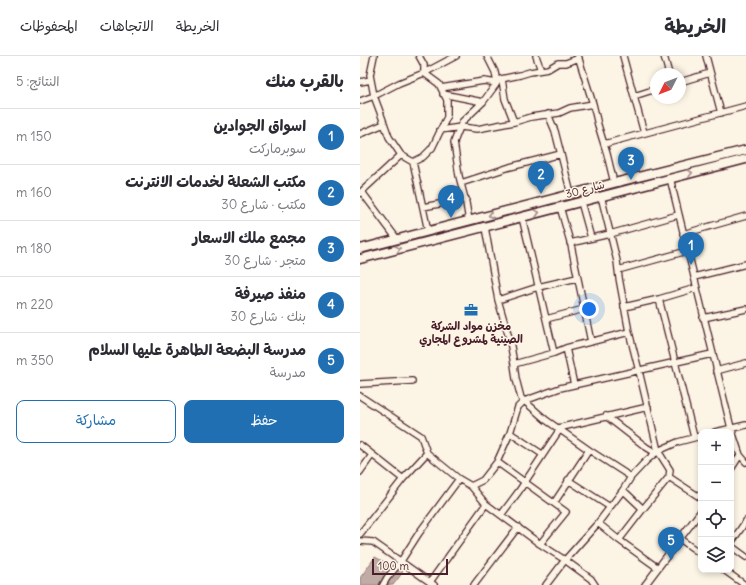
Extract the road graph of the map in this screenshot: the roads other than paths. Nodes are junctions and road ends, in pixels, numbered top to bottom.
1 (374, 56) edge
2 (419, 56) edge
3 (456, 56) edge
4 (487, 56) edge
5 (536, 56) edge
6 (623, 56) edge
7 (664, 56) edge
8 (706, 56) edge
9 (578, 57) edge
10 (667, 68) edge
11 (541, 70) junction
12 (424, 73) junction
13 (710, 73) junction
14 (371, 80) junction
15 (686, 80) edge
16 (499, 81) junction
17 (360, 82) edge
18 (442, 91) junction
19 (650, 91) edge
20 (374, 96) junction
21 (634, 96) junction
22 (360, 101) edge
23 (483, 102) junction
24 (593, 104) junction
25 (746, 106) edge
26 (721, 113) junction
27 (548, 114) junction
28 (514, 122) junction
29 (384, 124) junction
30 (461, 126) junction
31 (440, 130) junction
32 (644, 133) junction
33 (360, 134) edge
34 (604, 144) junction
35 (746, 150) edge
36 (561, 154) junction
37 (401, 155) junction
38 (746, 159) edge
39 (413, 162) junction
40 (670, 178) junction
41 (461, 183) junction
42 (614, 183) junction
43 (361, 192) edge
44 (571, 194) junction
45 (601, 196) junction
46 (466, 199) junction
47 (581, 202) junction
48 (423, 207) junction
49 (560, 207) junction
50 (678, 215) junction
51 (746, 216) edge
52 (522, 217) junction
53 (469, 221) junction
54 (485, 227) junction
55 (428, 231) junction
56 (610, 234) junction
57 (683, 234) junction
58 (591, 238) junction
59 (397, 239) junction
60 (570, 243) junction
61 (360, 249) edge
62 (687, 251) junction
63 (360, 259) edge
64 (746, 264) edge
65 (618, 270) junction
66 (694, 277) junction
67 (578, 278) junction
68 (538, 287) junction
69 (696, 288) junction
70 (659, 299) junction
71 (498, 300) junction
72 (624, 307) junction
73 (584, 309) junction
74 (746, 309) edge
75 (703, 318) junction
76 (546, 319) junction
77 (629, 332) junction
78 (591, 342) junction
79 (566, 348) junction
80 (554, 353) junction
81 (712, 354) junction
82 (675, 362) junction
83 (514, 364) junction
84 (746, 364) edge
85 (639, 370) junction
86 (716, 372) junction
87 (412, 380) dead end
88 (360, 384) edge
89 (574, 385) junction
90 (360, 396) edge
91 (524, 401) junction
92 (648, 407) junction
93 (606, 416) junction
94 (746, 425) edge
95 (559, 428) junction
96 (731, 428) junction
97 (727, 429) edge
98 (510, 433) junction
99 (698, 436) edge
100 (694, 437) junction
101 (360, 445) edge
102 (589, 450) junction
103 (657, 452) junction
104 (427, 453) junction
105 (542, 454) junction
106 (372, 455) junction
107 (740, 455) junction
108 (498, 462) junction
109 (746, 462) edge
110 (733, 465) edge
111 (360, 472) edge
112 (631, 477) junction
113 (670, 477) junction
114 (404, 479) junction
115 (460, 479) junction
116 (568, 480) junction
117 (524, 482) junction
118 (471, 486) junction
119 (623, 490) junction
120 (698, 496) edge
121 (554, 503) junction
122 (486, 504) junction
123 (610, 507) junction
124 (643, 509) junction
125 (501, 515) junction
126 (698, 515) edge
127 (746, 521) edge
128 (598, 522) junction
129 (518, 527) junction
130 (360, 534) edge
131 (680, 539) junction
132 (734, 539) edge
133 (619, 540) junction
134 (360, 541) edge
135 (540, 544) junction
136 (734, 547) edge
137 (698, 552) edge
138 (746, 557) edge
139 (566, 560) junction
140 (401, 561) junction
141 (658, 568) junction
142 (727, 573) edge
143 (736, 582) edge
144 (432, 584) edge
145 (383, 585) edge
146 (474, 585) edge
147 (546, 585) edge
148 (595, 585) edge
149 (646, 585) edge
150 (745, 585) edge

1 - 14 street
2 - 12 street
3 - 12 street
4 - 16 street
5 - 11 street
6 - 21 street
7 - 10 street
8 - 13 street
9 - 11 street
9 - 24 street
11 - 16 street
12 - 18 street
12 - 20 street
13 - 15 street
13 - 26 street
14 - 17 street
14 - 20 street
16 - 18 street
16 - 23 street
16 - 28 street
18 - 23 street
18 - 31 street
19 - 21 street
20 - 22 street
20 - 29 street
21 - 32 street
23 - 30 street
24 - 27 street
24 - 34 street
25 - 26 street
26 - 32 street
27 - 28 street
27 - 36 street
28 - 30 street
29 - 33 street
29 - 37 street
30 - 31 street
30 - 41 street
31 - 39 street
32 - 34 street
34 - 42 street
35 - 42 street, شارع 30
36 - 41 street
36 - 44 street
37 - 39 street
37 - 43 street
40 -> 38 street, شارع 30
39 - 48 street
40 - 45 street, شارع 30
40 - 50 street
41 - 46 street
42 - 44 street, شارع 30
43 - 59 street
44 -> 53 street, شارع 30
45 - 47 street, شارع 30
45 - 56 street
46 - 48 street
46 - 53 street
47 - 49 street, شارع 30
47 - 58 street
48 - 55 street
52 -> 49 street, شارع 30
49 - 60 street
50 - 56 street
50 - 57 street
51 - 57 street
52 - 54 street, شارع 30
52 - 68 street
53 - 55 street, شارع 30
63 -> 54 street, شارع 30
54 - 71 street
55 - 59 street, شارع 30
56 - 58 street
56 - 65 street
57 - 62 street
58 - 60 street
59 - 61 street, شارع 30
60 - 67 street
62 - 65 street
62 - 66 street
64 - 66 street
65 - 72 street
66 - 69 street
67 - 68 street
67 - 73 street
68 - 71 street
68 - 76 street
69 - 70 street
69 - 75 street
70 - 72 street
70 - 82 street
71 - 83 street
72 - 77 street
73 - 76 street
73 - 78 street
74 - 75 street
75 - 81 street
76 - 80 street
77 - 78 street
77 - 85 street
78 - 79 street
79 - 80 street
79 - 89 street
80 - 83 street
81 - 82 street
81 - 86 street
82 - 85 street
82 - 100 street
83 - 91 street
84 - 86 street
85 - 89 street
85 - 92 street
86 - 96 street
87 - 88 street
89 - 91 street
90 - 104 street
91 - 95 street
91 - 98 street
92 - 93 street
92 - 103 street
93 - 95 street
93 - 103 street
94 - 96 street
95 - 102 street
95 - 105 street
96 - 97 street
96 - 107 street
98 - 105 street
98 - 108 street
99 - 100 street
100 - 103 street
101 - 106 street
102 - 112 street
102 - 116 street
103 - 112 street
103 - 113 street
104 - 114 street
104 - 115 street
105 - 117 street
106 - 111 street
106 - 114 street
107 - 109 street
107 - 110 street
108 - 117 street
108 - 118 street
112 - 119 street
113 - 120 street
113 - 124 street
114 - 130 street
115 - 118 street
115 - 140 street
116 - 121 street
116 - 123 street
117 - 121 street
117 - 125 street
118 - 122 street
119 - 123 street
119 - 124 street
121 - 135 street
122 - 125 street
122 - 144 street
123 - 128 street
124 - 133 street
125 - 129 street
126 - 131 street
127 - 132 street
128 - 133 street
128 - 139 street
129 - 135 street
129 - 146 street
131 - 137 street
131 - 141 street
133 - 141 street
134 - 140 street
135 - 139 street
136 - 138 street
139 - 147 street
139 - 148 street
140 - 144 street
140 - 145 street
141 - 149 street
142 - 143 street
143 - 150 street

